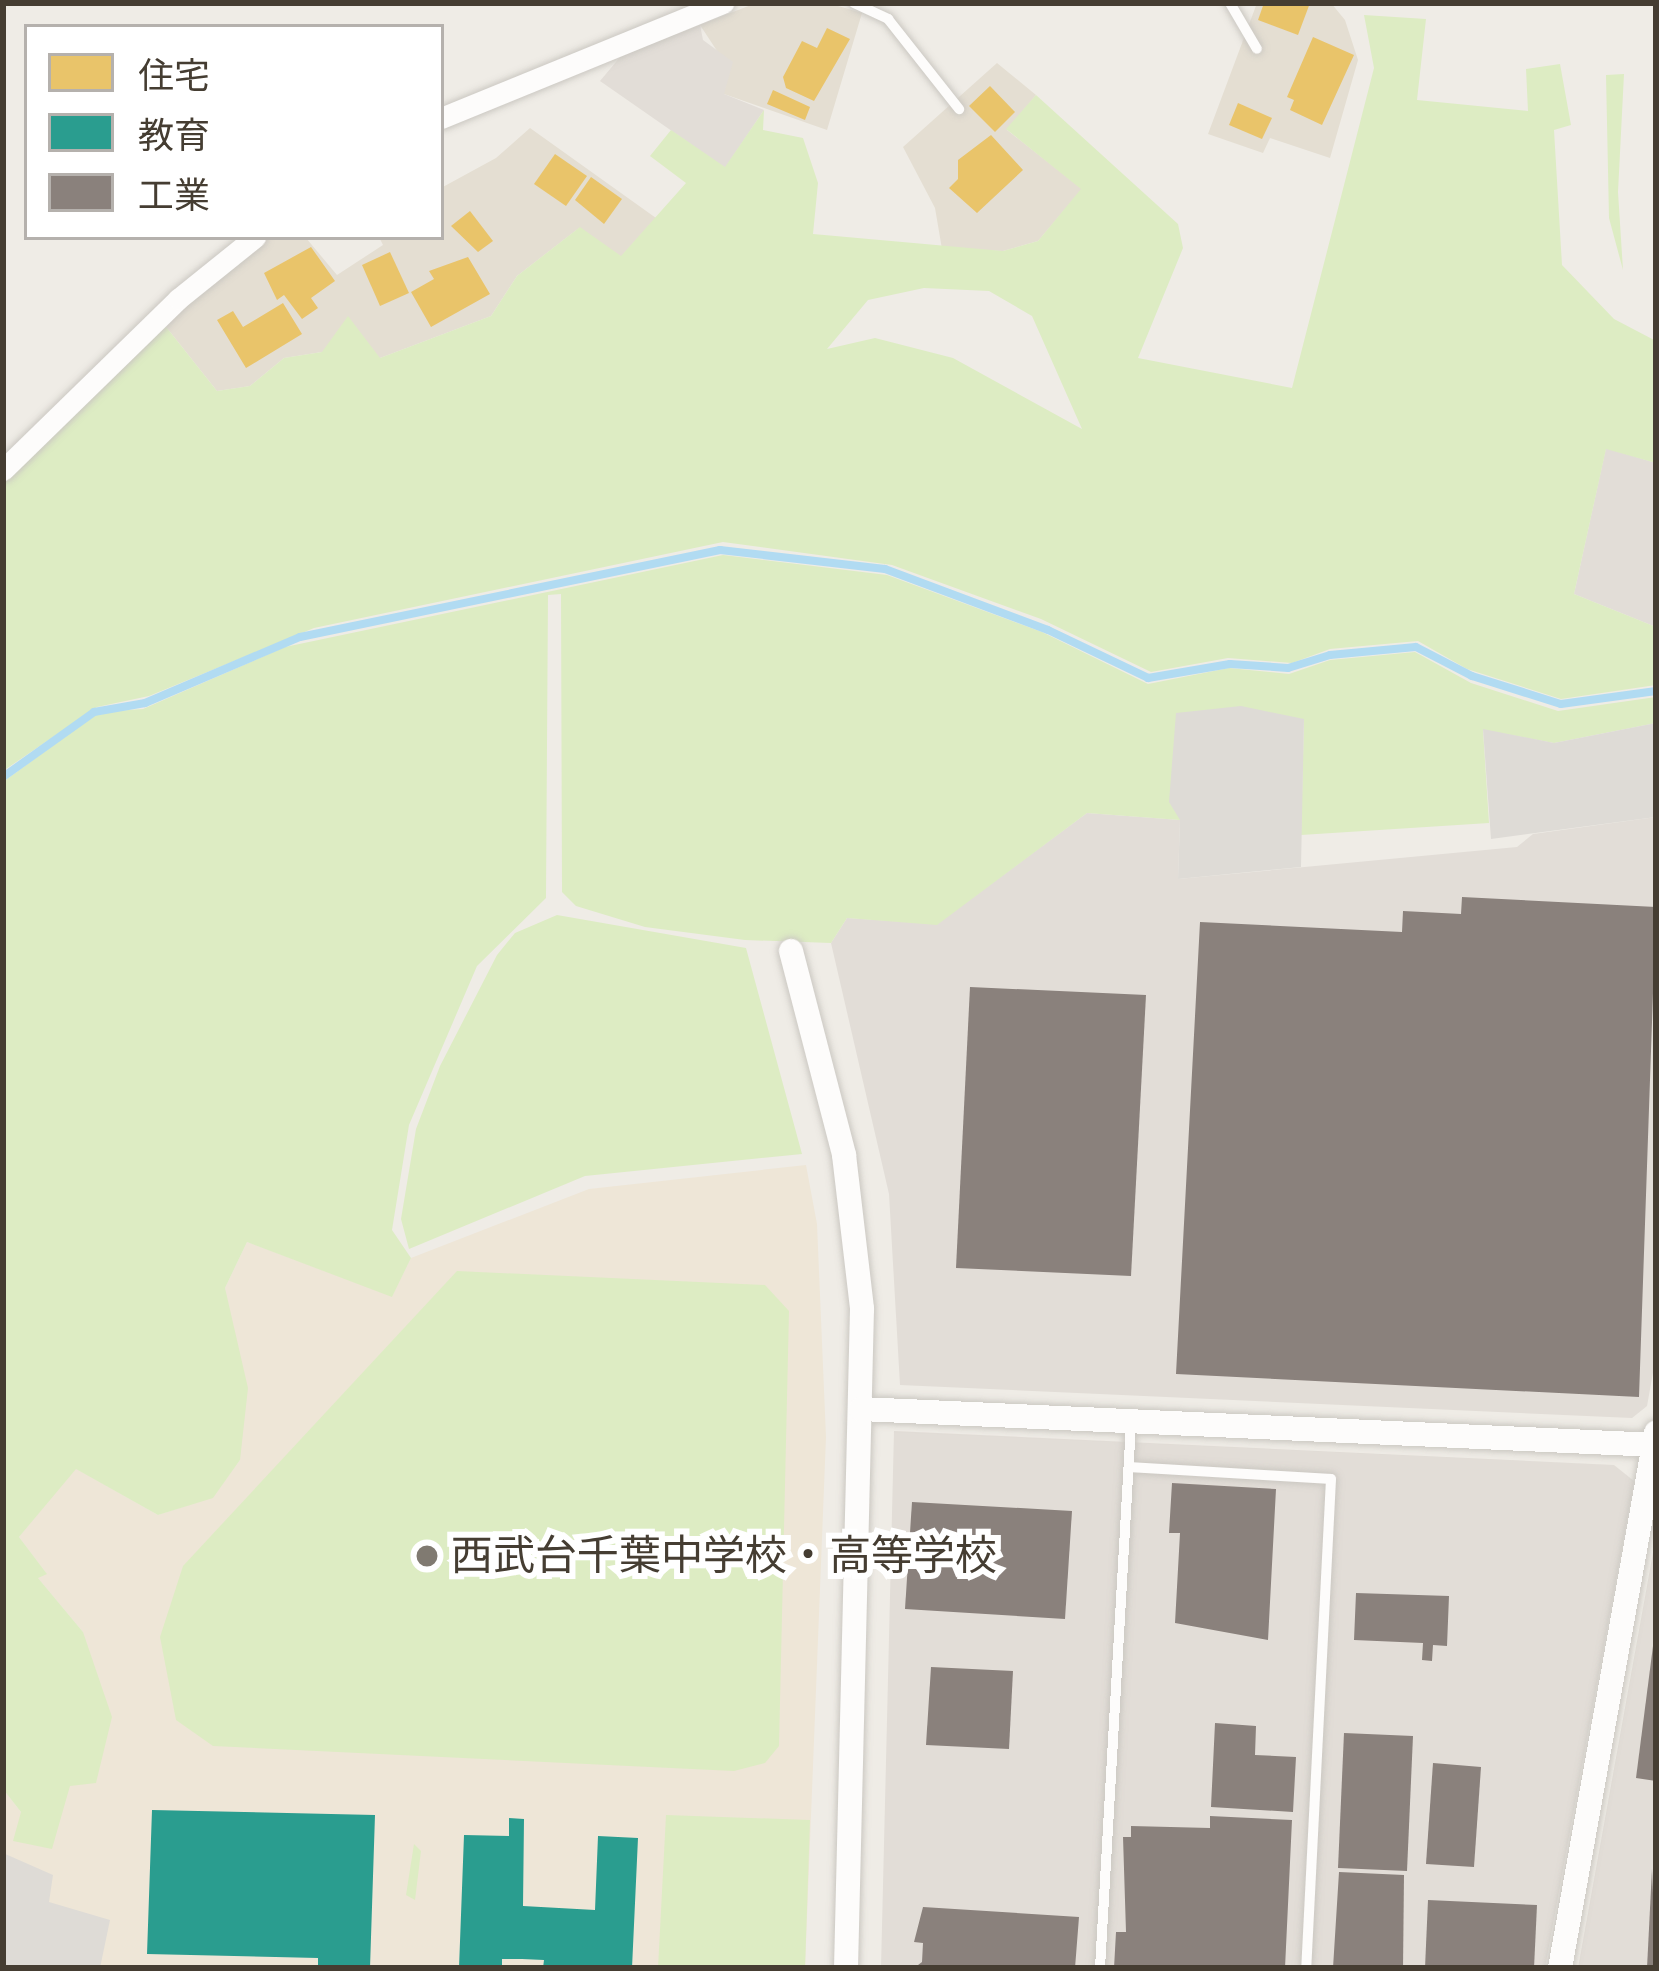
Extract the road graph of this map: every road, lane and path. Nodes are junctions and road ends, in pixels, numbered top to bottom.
1 (723, 3) edge
2 (854, 3) edge
3 (1230, 3) edge
4 (1257, 49) dead end
5 (959, 110) dead end
6 (444, 117) edge
7 (251, 240) edge
8 (3, 470) edge
9 (791, 951) dead end
10 (861, 1409) junction
11 (1132, 1421) junction
12 (1655, 1440) edge
13 (1129, 1467) junction
14 (846, 1968) edge
15 (1100, 1968) edge
16 (1306, 1968) edge
17 (1560, 1968) edge

1 - 6 street
2 - 5 lane
3 - 4 lane
7 - 8 street
9 - 10 street
10 - 11 street
10 - 14 street
11 - 12 street
11 - 13 lane
12 - 17 street
13 - 15 lane
13 - 16 lane

